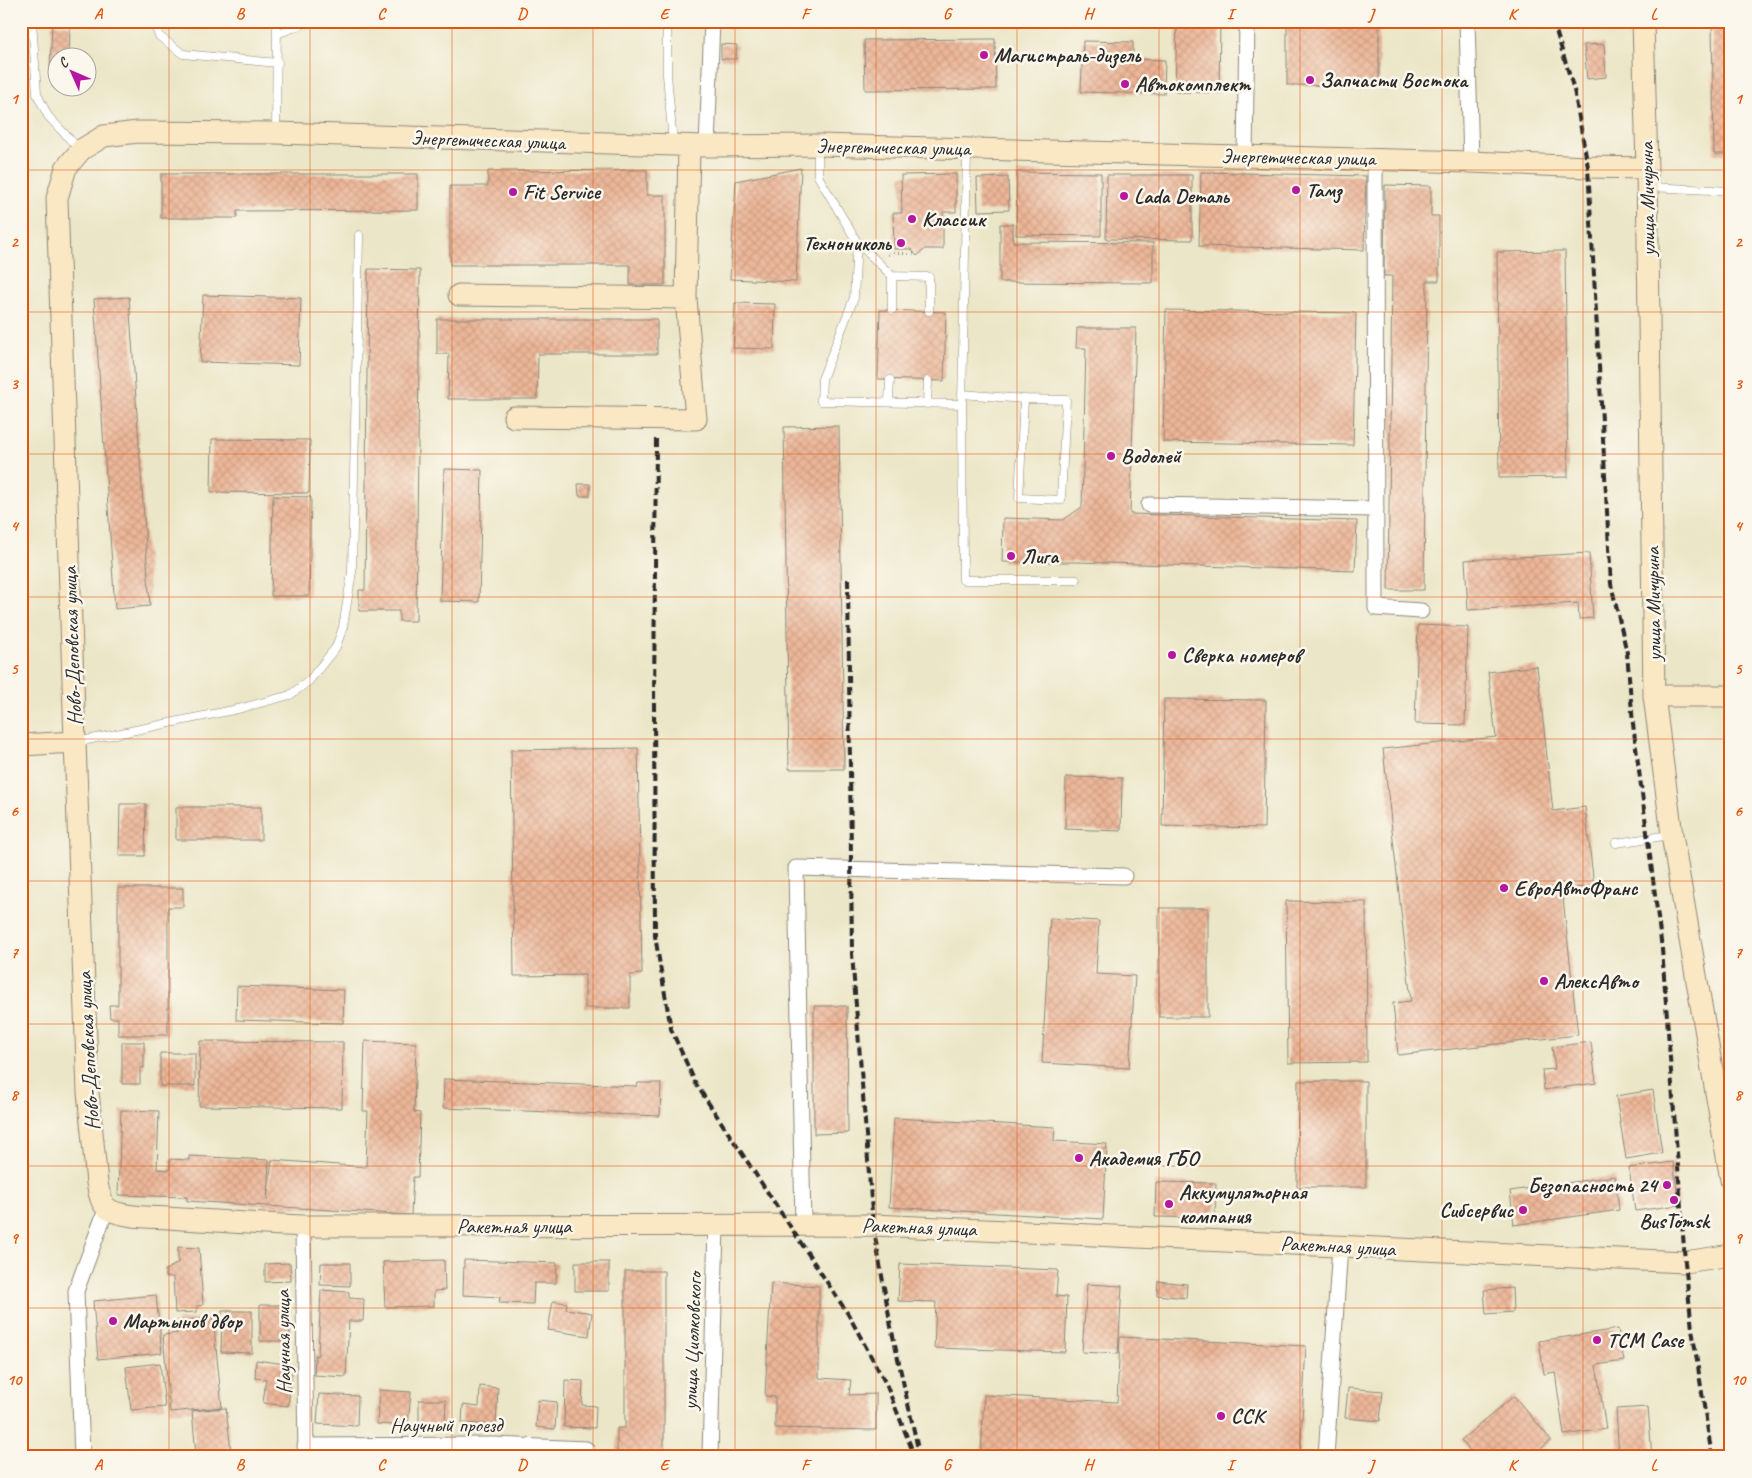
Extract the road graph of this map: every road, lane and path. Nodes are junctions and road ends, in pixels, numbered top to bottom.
1 (32, 21) edge
2 (153, 21) edge
3 (278, 21) edge
4 (311, 21) edge
5 (667, 21) edge
6 (712, 21) edge
7 (1247, 21) edge
8 (1468, 21) edge
9 (1643, 21) edge
10 (277, 34) junction
11 (278, 63) junction
12 (138, 132) joint
13 (276, 133) junction
14 (818, 145) junction
15 (690, 146) junction
16 (967, 149) junction
17 (81, 150) junction
18 (1245, 156) junction
19 (1375, 159) junction
20 (1471, 162) junction
21 (1648, 177) junction
22 (1731, 191) edge
23 (359, 235) dead end
24 (857, 242) junction
25 (914, 253) dead end
26 (877, 261) junction
27 (892, 276) junction
28 (459, 295) dead end
29 (686, 298) junction
30 (892, 310) dead end
31 (929, 311) dead end
32 (890, 380) dead end
33 (928, 381) dead end
34 (962, 394) junction
35 (1024, 399) junction
36 (889, 402) junction
37 (927, 404) junction
38 (962, 404) junction
39 (514, 417) dead end
40 (1149, 505) dead end
41 (1376, 510) junction
42 (1076, 580) dead end
43 (1421, 611) dead end
44 (1654, 696) junction
45 (1731, 696) edge
46 (75, 742) junction
47 (21, 745) edge
48 (1672, 835) junction
49 (1616, 843) dead end
50 (1124, 876) dead end
51 (1731, 1180) edge
52 (107, 1207) junction
53 (802, 1225) junction
54 (303, 1226) junction
55 (716, 1226) junction
56 (1340, 1246) junction
57 (1731, 1256) edge
58 (586, 1449) dead end
59 (306, 1451) edge
60 (493, 1451) edge
61 (82, 1457) edge
62 (710, 1457) edge
63 (1326, 1457) edge

1 - 17 lane
2 - 11 lane
3 - 10 lane
4 - 10 lane
5 - 15 lane
6 - 15 street
7 - 18 street
8 - 20 street
9 - 21 street, улица Мичурина
10 - 11 lane
11 - 13 lane
12 - 13 street, Энергетическая улица
12 - 17 street, Ново-Деповская улица
13 - 15 street, Энергетическая улица
14 - 15 street, Энергетическая улица
14 - 16 street, Энергетическая улица
14 - 24 lane
15 - 29 street
16 - 18 street, Энергетическая улица
16 - 34 lane
17 - 46 street, Ново-Деповская улица
18 - 19 street, Энергетическая улица
19 - 20 street, Энергетическая улица
19 - 41 street
20 - 21 street, Энергетическая улица
21 - 22 lane
21 - 44 street, улица Мичурина
23 - 46 lane
24 - 26 lane
24 - 36 lane
25 - 26 path
26 - 27 lane
27 - 30 lane
27 - 31 lane
28 - 29 street
29 - 39 street
32 - 36 lane
33 - 37 lane
34 - 35 lane
34 - 38 lane
35 - 35 lane
36 - 37 lane
37 - 38 lane
38 - 42 lane
40 - 41 street
41 - 43 street
44 - 45 street
44 - 48 street, улица Мичурина
46 - 47 street
46 - 52 street, Ново-Деповская улица
48 - 49 lane
48 - 51 street, улица Мичурина
50 - 53 street
52 - 54 street, Ракетная улица
52 - 61 street
53 - 55 street, Ракетная улица
53 - 56 street, Ракетная улица
54 - 55 street, Ракетная улица
54 - 59 street, Научная улица
55 - 62 street, улица Циолковского
56 - 57 street, Ракетная улица
56 - 63 street
58 - 60 street, Научный проезд
59 - 60 street, Научный проезд

